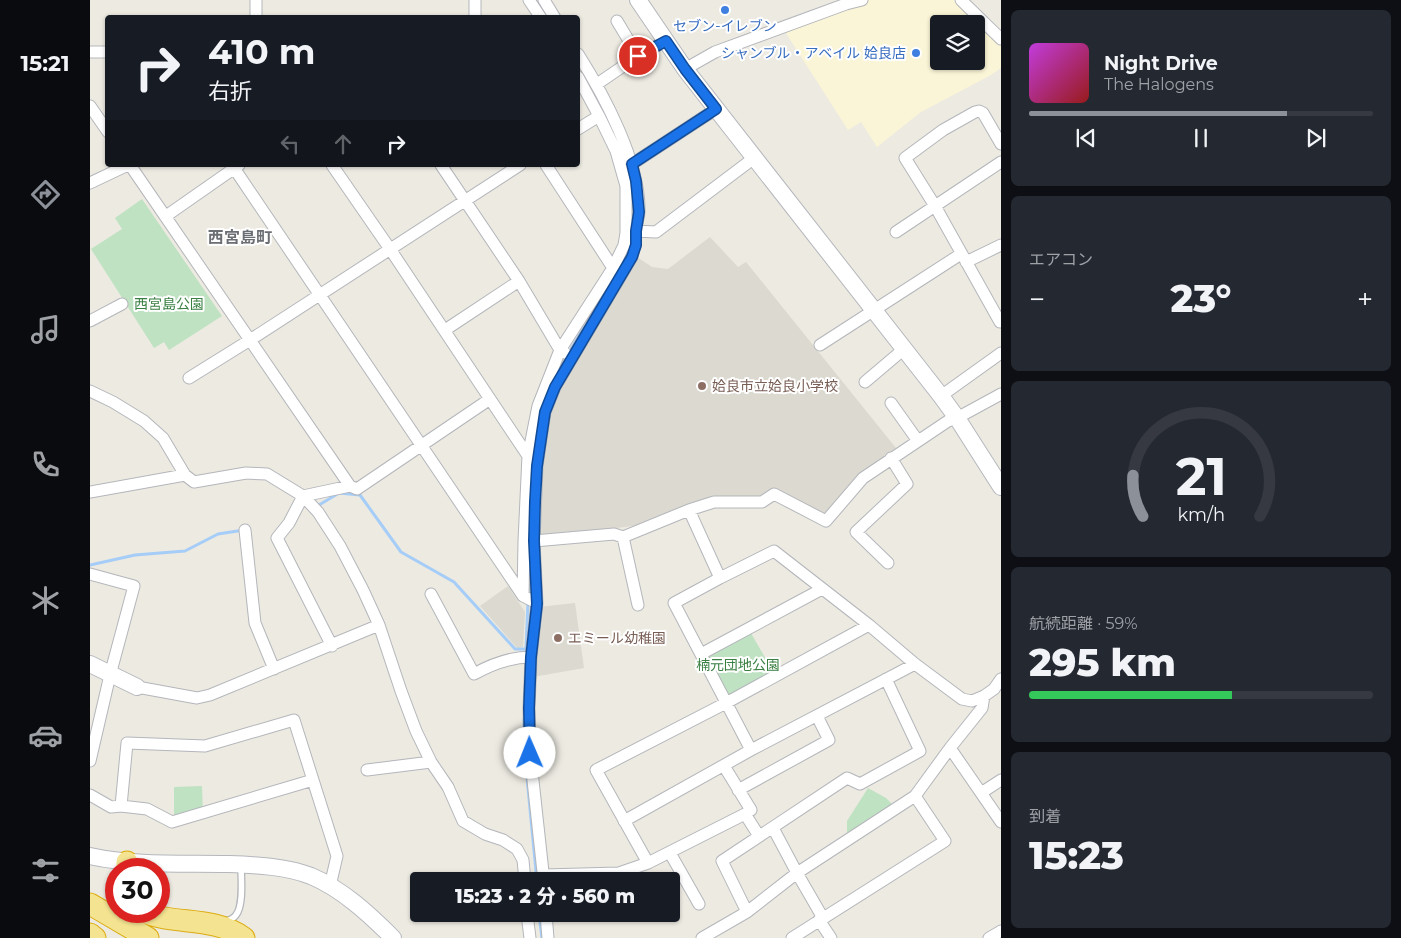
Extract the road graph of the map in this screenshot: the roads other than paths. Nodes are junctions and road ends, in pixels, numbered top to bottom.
1 (256, 0) edge
2 (475, 0) edge
3 (529, 0) edge
4 (544, 0) edge
5 (638, 0) edge
6 (862, 0) edge
7 (961, 0) edge
8 (256, 15) edge
9 (475, 15) edge
10 (539, 15) edge
11 (553, 15) edge
12 (616, 21) dead end
13 (1001, 39) edge
14 (666, 41) junction
15 (90, 52) edge
16 (105, 52) edge
17 (638, 56) junction
18 (580, 57) edge
19 (685, 69) junction
20 (580, 81) edge
21 (597, 84) junction
22 (90, 106) edge
23 (716, 109) junction
24 (599, 116) junction
25 (105, 128) edge
26 (580, 128) edge
27 (1001, 144) edge
28 (754, 158) junction
29 (1001, 162) edge
30 (632, 164) junction
31 (125, 167) edge
32 (130, 167) edge
33 (234, 167) edge
34 (236, 167) edge
35 (333, 167) edge
36 (442, 167) edge
37 (517, 167) edge
38 (547, 167) edge
39 (90, 183) edge
40 (465, 200) junction
41 (935, 206) junction
42 (166, 216) junction
43 (636, 231) junction
44 (896, 232) dead end
45 (1001, 245) edge
46 (390, 249) junction
47 (964, 258) junction
48 (613, 268) junction
49 (519, 281) junction
50 (319, 295) junction
51 (122, 304) dead end
52 (873, 310) junction
53 (90, 321) edge
54 (1001, 322) edge
55 (444, 330) junction
56 (250, 340) junction
57 (820, 346) dead end
58 (904, 349) junction
59 (560, 350) junction
60 (1001, 352) edge
61 (572, 356) junction
62 (189, 378) dead end
63 (865, 382) dead end
64 (90, 391) edge
65 (1001, 394) edge
66 (941, 396) junction
67 (490, 399) junction
68 (891, 403) dead end
69 (957, 418) junction
70 (918, 441) junction
71 (421, 445) junction
72 (528, 456) junction
73 (891, 458) junction
74 (185, 475) junction
75 (350, 486) junction
76 (1001, 487) edge
77 (90, 492) edge
78 (303, 496) junction
79 (689, 510) junction
80 (245, 530) dead end
81 (623, 537) junction
82 (534, 541) junction
83 (888, 562) dead end
84 (90, 574) edge
85 (720, 578) junction
86 (822, 589) junction
87 (430, 594) dead end
88 (523, 596) junction
89 (537, 604) junction
90 (638, 605) dead end
91 (379, 625) junction
92 (869, 625) junction
93 (332, 646) junction
94 (701, 654) junction
95 (531, 657) junction
96 (90, 664) edge
97 (915, 664) junction
98 (274, 669) junction
99 (110, 675) junction
100 (886, 679) junction
101 (1001, 681) edge
102 (137, 687) joint
103 (984, 696) junction
104 (726, 703) junction
105 (817, 716) junction
106 (93, 738) edge
107 (950, 748) junction
108 (752, 750) junction
109 (90, 761) edge
110 (431, 762) junction
111 (724, 766) junction
112 (368, 770) dead end
113 (313, 780) junction
114 (1001, 780) edge
115 (738, 790) junction
116 (981, 793) junction
117 (90, 795) edge
118 (915, 796) junction
119 (121, 806) junction
120 (745, 814) junction
121 (624, 821) junction
122 (1001, 822) edge
123 (773, 828) junction
124 (759, 836) junction
125 (670, 853) junction
126 (90, 856) edge
127 (105, 860) edge
128 (648, 863) junction
129 (170, 865) edge
130 (241, 865) junction
131 (524, 872) edge
132 (543, 872) edge
133 (622, 872) edge
134 (797, 873) junction
135 (330, 886) junction
136 (90, 904) edge
137 (699, 904) dead end
138 (747, 912) junction
139 (170, 919) edge
140 (821, 919) junction
141 (528, 922) edge
142 (547, 922) edge
143 (209, 924) junction
144 (1001, 931) edge
145 (90, 934) edge
146 (95, 938) edge
147 (148, 938) edge
148 (244, 938) edge
149 (393, 938) edge
150 (530, 938) edge
151 (548, 938) edge
152 (702, 938) edge
153 (792, 938) edge
154 (832, 938) edge
155 (989, 938) edge

1 - 8 street
2 - 9 street
3 - 10 street
4 - 11 street
5 - 14 street
6 - 19 street
7 - 13 street
12 - 17 street
14 - 17 street
14 - 19 street
15 - 16 street
17 - 21 street
18 - 21 street
19 - 23 street
20 - 24 street
21 - 30 street
22 - 25 street
23 - 28 street
23 - 30 street
24 - 26 street
24 - 48 street
27 - 41 street
28 - 43 street
28 - 52 street
29 - 41 street
30 - 43 street
31 - 39 street
32 - 42 street
33 - 42 street
34 - 50 street
35 - 46 street
36 - 40 street
37 - 40 street
38 - 48 street
40 - 46 street
40 - 49 street
41 - 44 street
41 - 47 street
42 - 56 street
43 - 61 street
45 - 47 street
46 - 50 street
46 - 55 street
47 - 52 street
47 - 54 street
48 - 59 street
49 - 55 street
49 - 59 street
50 - 56 street
50 - 71 street
51 - 53 street
52 - 57 street
52 - 58 street
55 - 67 street
56 - 62 street
56 - 75 street
58 - 63 street
58 - 66 street
59 - 61 street
59 - 72 street
60 - 66 street
61 - 82 street
64 - 74 street
65 - 69 street
66 - 69 street
67 - 71 street
67 - 72 street
68 - 70 street
69 - 70 street
69 - 76 street
70 - 73 street
71 - 75 street
71 - 88 street
72 - 88 street
73 - 79 street
73 - 83 street
74 - 77 street
74 - 78 street
75 - 78 street
78 - 91 street
78 - 93 street
79 - 81 street
79 - 85 street
80 - 98 street
81 - 82 street
81 - 90 street
82 - 89 street
84 - 99 street
85 - 86 street
85 - 94 street
86 - 92 street
86 - 94 street
87 - 95 street
88 - 89 street
89 - 95 street
91 - 93 street
91 - 110 street
92 - 97 street
92 - 104 street
93 - 98 street
94 - 104 street
95 - 132 street
96 - 99 street
97 - 100 street
97 - 103 street
98 - 102 street
99 - 102 street
99 - 106 street
100 - 105 street
100 - 123 street
101 - 103 street
103 - 107 street
104 - 108 street
104 - 121 street
105 - 108 street
105 - 115 street
106 - 109 street
107 - 116 street
107 - 118 street
108 - 111 street
110 - 112 street
110 - 131 street
111 - 115 street
111 - 121 street
113 - 119 street
113 - 119 street
113 - 135 street
114 - 116 street
115 - 120 street
116 - 122 street
117 - 119 street
118 - 134 street
118 - 140 street
120 - 124 street
120 - 125 street
121 - 128 street
123 - 124 street
123 - 134 street
124 - 138 street
125 - 128 street
125 - 137 street
126 - 127 street
128 - 133 street
129 - 130 street
130 - 135 street
130 - 143 lane
134 - 138 street
134 - 140 street
135 - 149 street
136 - 147 highway
138 - 152 street
139 - 143 highway
140 - 153 street
140 - 154 street
141 - 150 street
142 - 151 street
143 - 148 highway
144 - 155 street
145 - 146 highway

